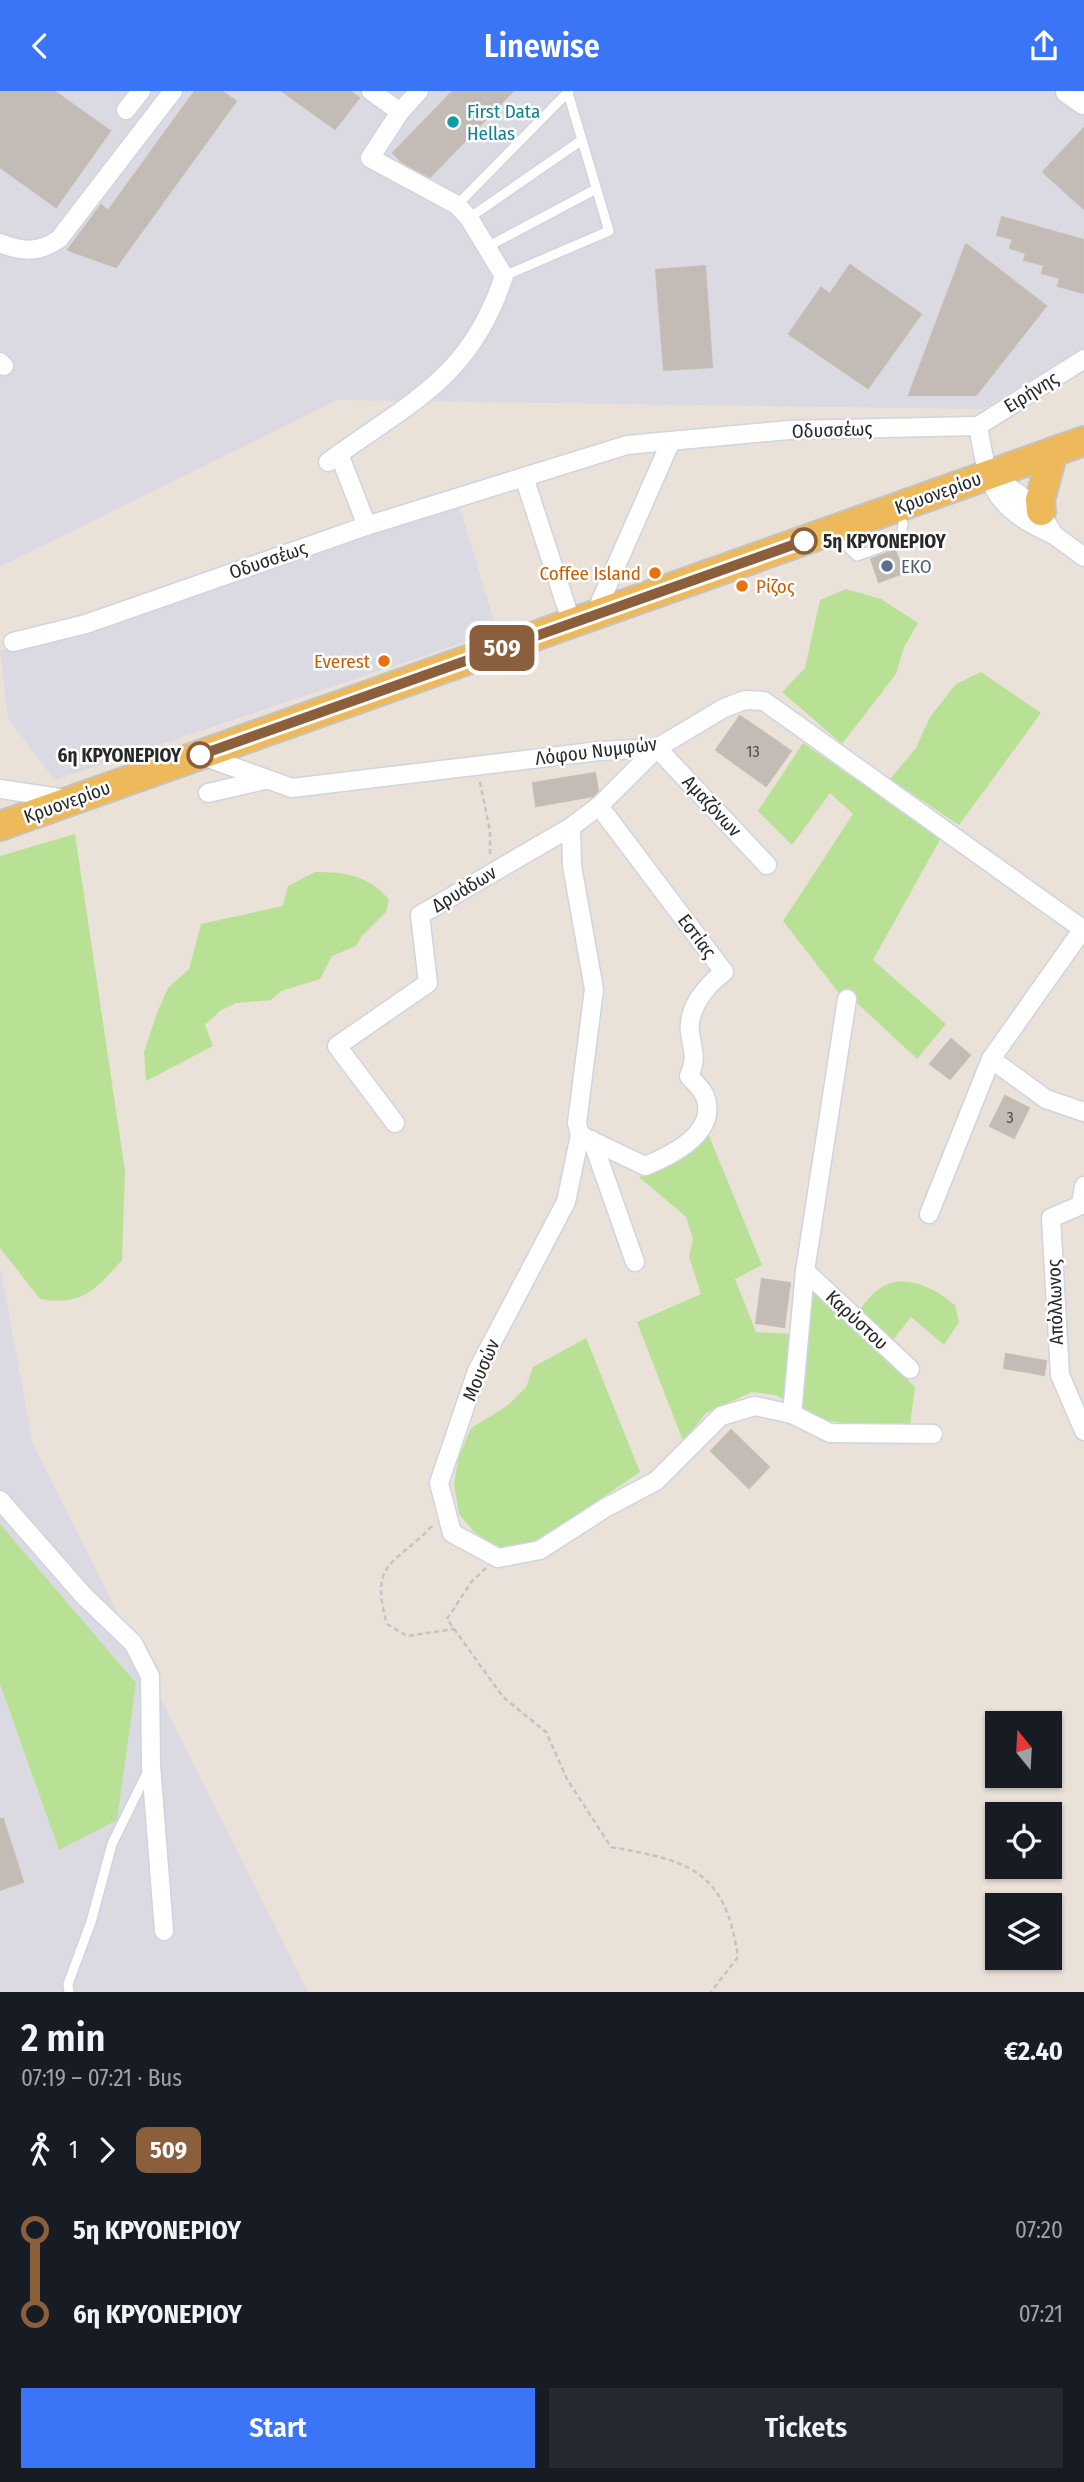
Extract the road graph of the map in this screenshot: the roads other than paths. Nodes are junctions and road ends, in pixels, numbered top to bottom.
1 (142, 91) edge
2 (173, 91) edge
3 (371, 91) edge
4 (419, 91) edge
5 (1068, 91) edge
6 (569, 92) edge
7 (1084, 102) edge
8 (126, 110) dead end
9 (400, 111) junction
10 (582, 140) junction
11 (596, 189) junction
12 (463, 212) junction
13 (0, 243) edge
14 (487, 247) junction
15 (504, 276) junction
16 (1084, 359) edge
17 (978, 426) junction
18 (671, 441) junction
19 (1084, 441) edge
20 (1053, 452) junction
21 (987, 475) junction
22 (524, 477) junction
23 (903, 523) dead end
24 (1048, 523) junction
25 (367, 526) junction
26 (844, 544) dead end
27 (1084, 557) edge
28 (583, 620) junction
29 (13, 642) dead end
30 (657, 748) junction
31 (200, 755) junction
32 (265, 780) junction
33 (0, 789) edge
34 (208, 793) dead end
35 (73, 800) junction
36 (599, 806) junction
37 (0, 826) edge
38 (571, 827) junction
39 (767, 865) dead end
40 (1083, 929) edge
41 (847, 999) dead end
42 (990, 1059) junction
43 (1084, 1112) edge
44 (395, 1123) dead end
45 (586, 1137) junction
46 (1084, 1186) edge
47 (929, 1214) dead end
48 (635, 1262) dead end
49 (804, 1271) junction
50 (910, 1369) dead end
51 (792, 1414) junction
52 (1084, 1431) edge
53 (933, 1434) dead end
54 (0, 1500) edge
55 (151, 1765) junction
56 (164, 1931) dead end
57 (69, 1992) edge

1 - 8 street
2 - 13 street
3 - 9 street
4 - 9 street
5 - 7 street
6 - 10 lane
6 - 12 lane
9 - 12 street
10 - 11 lane
10 - 12 lane
11 - 14 lane
11 - 15 lane
12 - 14 street
14 - 15 street
15 - 25 street
16 - 17 street, Ειρήνης
17 - 18 street, Οδυσσέως
17 - 21 street
18 - 22 street, Οδυσσέως
18 - 28 street
19 - 20 main road, Κρυονερίου
20 - 21 main road, Κρυονερίου
20 - 24 main road
21 - 24 street
21 - 24 street
21 - 28 main road, Κρυονερίου
22 - 25 street, Οδυσσέως
22 - 28 street
23 - 26 lane
24 - 27 street
25 - 29 street, Οδυσσέως
28 - 31 main road, Κρυονερίου
30 - 32 street, Λόφου Νυμφών
30 - 36 street, Δρυάδων
30 - 39 street, Αμαζόνων
30 - 40 street, Λόφου Νυμφών
31 - 32 street, Λόφου Νυμφών
31 - 35 main road, Κρυονερίου
32 - 34 street
33 - 35 street
35 - 37 main road, Κρυονερίου
36 - 38 street, Δρυάδων
36 - 45 street, Εστίας
38 - 44 street, Δρυάδων
38 - 45 street, Μουσών
40 - 42 street
41 - 49 street
42 - 43 street
42 - 47 street
45 - 48 street
45 - 51 street, Μουσών
46 - 52 street, Απόλλωνος
49 - 50 street, Καρύστου
49 - 51 street
51 - 53 street
54 - 55 street
55 - 56 street
55 - 57 lane

